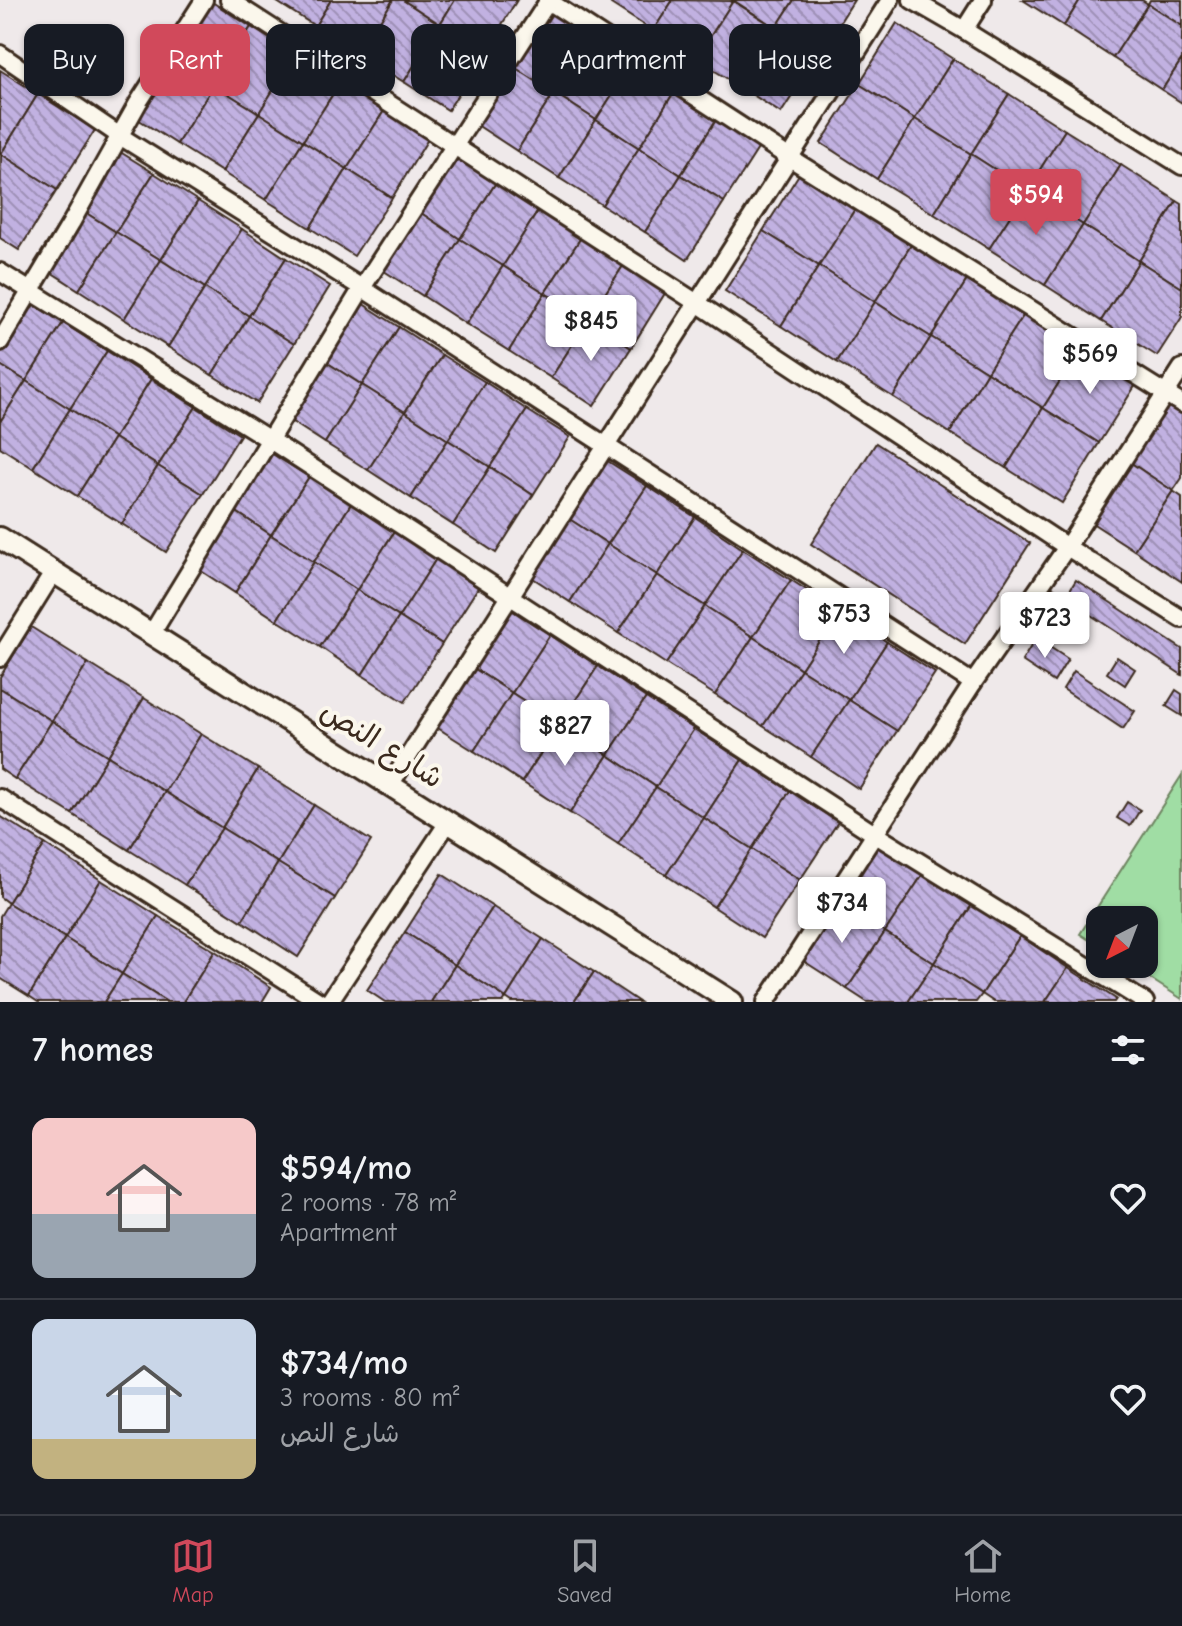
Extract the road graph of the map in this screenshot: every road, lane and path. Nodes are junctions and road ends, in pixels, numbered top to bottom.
1 (204, 0) edge
2 (229, 0) edge
3 (548, 0) edge
4 (890, 0) edge
5 (912, 0) edge
6 (983, 0) edge
7 (964, 30) junction
8 (0, 54) edge
9 (120, 136) junction
10 (455, 146) junction
11 (790, 158) junction
12 (1182, 166) edge
13 (0, 272) edge
14 (362, 288) junction
15 (30, 291) junction
16 (697, 303) junction
17 (0, 342) edge
18 (1182, 368) edge
19 (1166, 394) junction
20 (1182, 404) edge
21 (270, 440) junction
22 (606, 446) junction
23 (0, 538) edge
24 (1067, 547) junction
25 (53, 573) junction
26 (511, 595) junction
27 (1182, 619) edge
28 (152, 633) junction
29 (0, 658) edge
30 (973, 683) junction
31 (390, 785) junction
32 (0, 798) edge
33 (449, 821) junction
34 (876, 835) junction
35 (320, 1002) edge
36 (329, 1002) edge
37 (732, 1002) edge
38 (766, 1002) edge
39 (1145, 1002) edge

1 - 9 street
2 - 10 street
3 - 10 street
3 - 11 street
4 - 11 street
5 - 7 street
6 - 7 street
7 - 12 street
8 - 9 street
9 - 14 street
9 - 15 street
10 - 14 street
10 - 16 street
11 - 16 street
11 - 19 street
13 - 15 street
14 - 21 street
14 - 22 street
15 - 17 street
15 - 21 street
16 - 22 street
16 - 24 street
18 - 19 street
19 - 20 street
19 - 24 street
21 - 26 street
21 - 28 street
22 - 26 street
22 - 30 street
23 - 25 street, شارع النص
24 - 27 street
24 - 30 street
25 - 28 street, شارع النص
25 - 29 street
26 - 31 street
26 - 34 street
28 - 31 street, شارع النص
30 - 34 street
31 - 33 street, شارع النص
32 - 35 street
33 - 36 street
33 - 37 street, شارع النص
34 - 38 street
34 - 39 street

